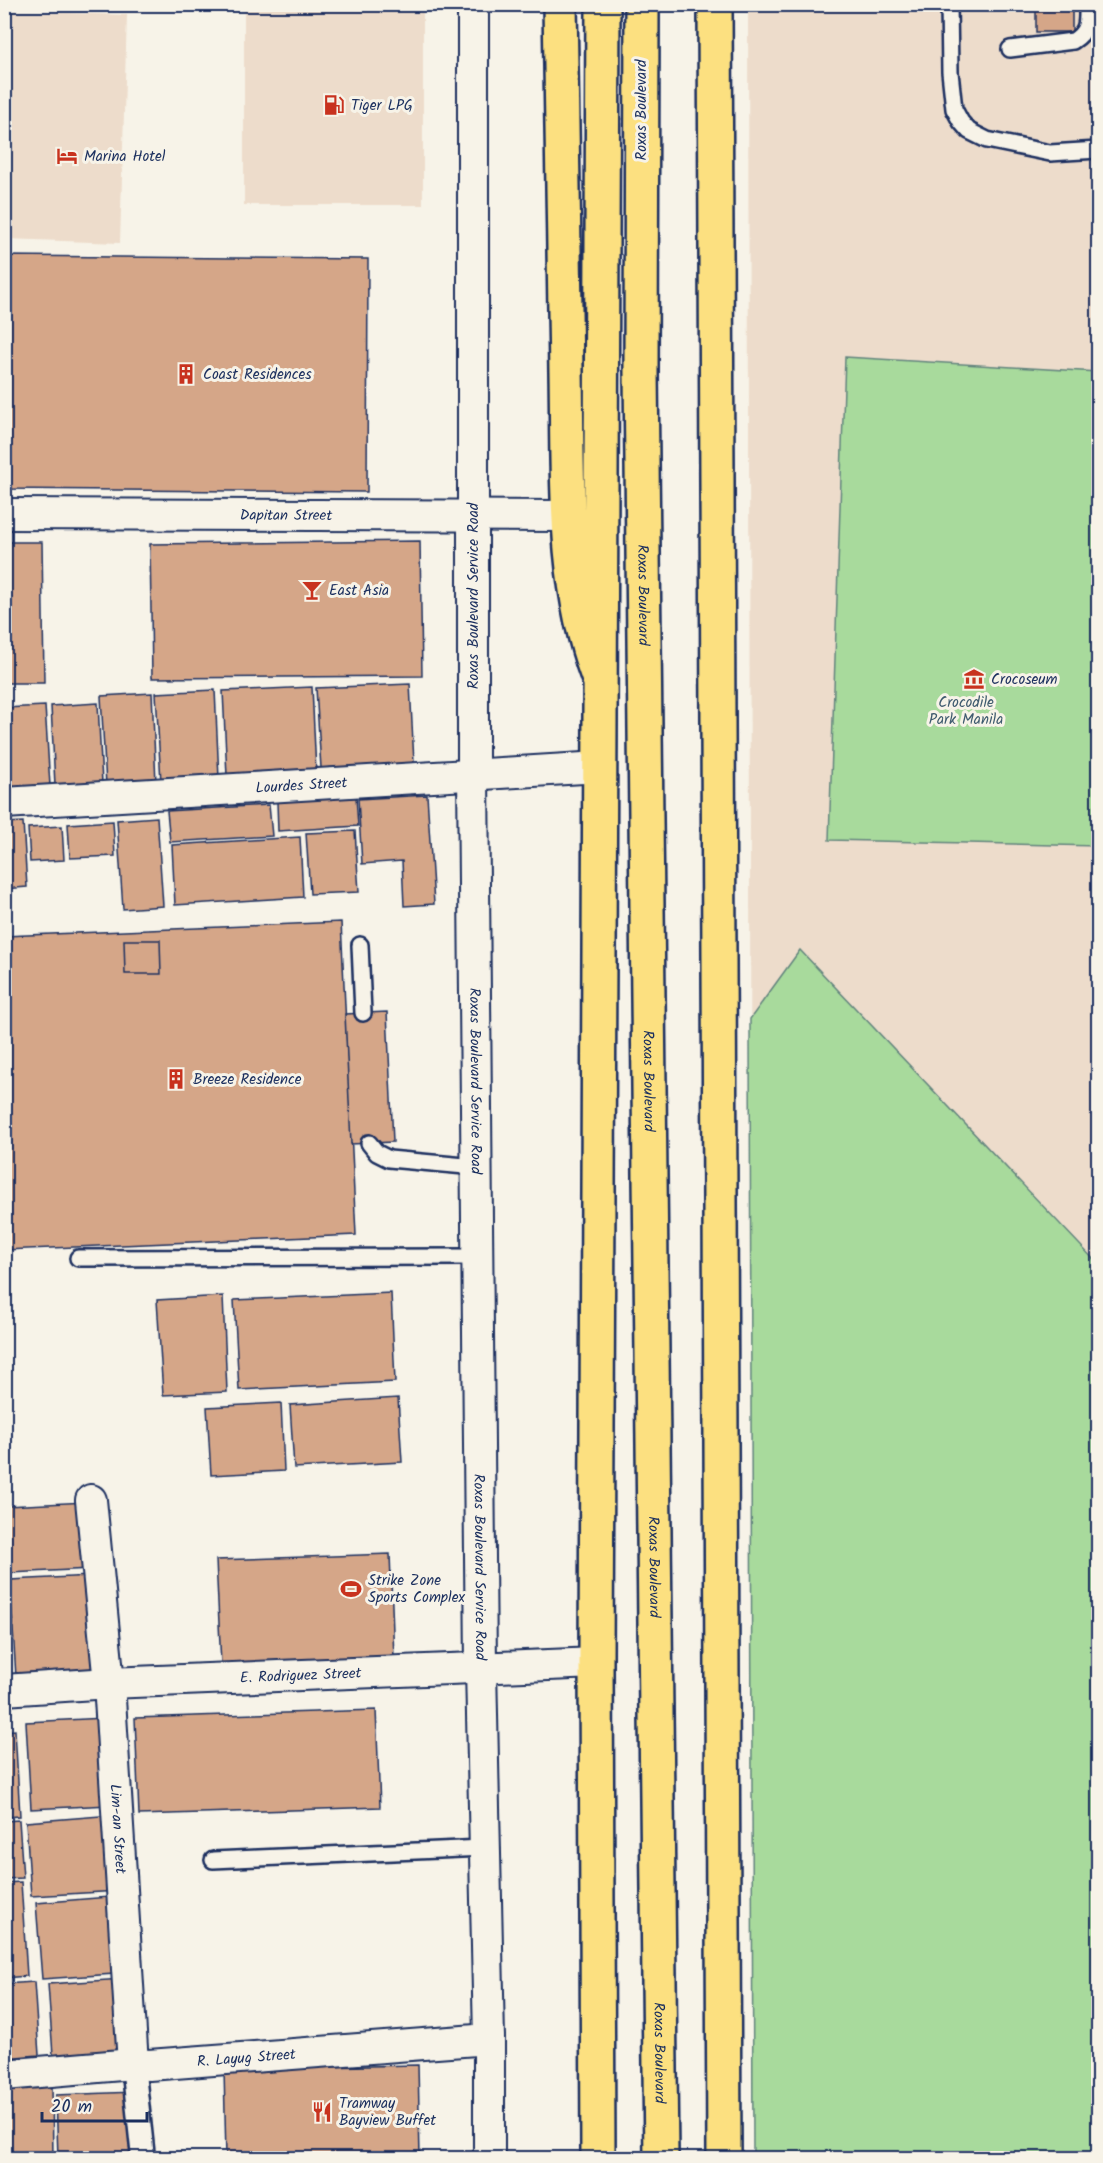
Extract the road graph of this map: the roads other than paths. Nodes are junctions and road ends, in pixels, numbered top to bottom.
1 (473, 4) edge
2 (560, 4) edge
3 (603, 4) edge
4 (642, 4) edge
5 (715, 4) edge
6 (949, 4) edge
7 (1087, 4) edge
8 (1010, 49) dead end
9 (1098, 150) edge
10 (4, 514) edge
11 (473, 516) junction
12 (569, 516) junction
13 (599, 682) junction
14 (600, 766) junction
15 (473, 773) junction
16 (4, 803) edge
17 (360, 945) dead end
18 (363, 1013) dead end
19 (369, 1143) dead end
20 (476, 1167) junction
21 (477, 1257) junction
22 (78, 1258) dead end
23 (91, 1500) dead end
24 (596, 1663) junction
25 (481, 1668) junction
26 (109, 1683) junction
27 (4, 1690) edge
28 (483, 1848) junction
29 (213, 1860) dead end
30 (489, 2040) junction
31 (133, 2064) junction
32 (4, 2075) edge
33 (143, 2158) edge
34 (489, 2158) edge
35 (598, 2158) edge
36 (661, 2158) edge
37 (724, 2158) edge

1 - 11 street, Roxas Boulevard Service Road
2 - 12 main road
3 - 13 main road
4 - 36 main road, Roxas Boulevard
5 - 37 main road
6 - 9 lane
7 - 8 lane
10 - 11 street, Dapitan Street
11 - 12 street, Dapitan Street
11 - 15 street, Roxas Boulevard Service Road
12 - 13 main road
13 - 14 main road
14 - 15 street, Lourdes Street
14 - 24 main road
15 - 16 street, Lourdes Street
15 - 20 street, Roxas Boulevard Service Road
17 - 18 lane
19 - 20 lane
20 - 21 street, Roxas Boulevard Service Road
21 - 22 lane
21 - 25 street, Roxas Boulevard Service Road
23 - 26 street, Lim-an Street
24 - 25 street, E. Rodriguez Street
24 - 35 main road
25 - 26 street, E. Rodriguez Street
25 - 28 street, Roxas Boulevard Service Road
26 - 27 street, E. Rodriguez Street
26 - 31 street, Lim-an Street
28 - 29 lane
28 - 30 street, Roxas Boulevard Service Road
30 - 31 street, R. Layug Street
30 - 34 street, Roxas Boulevard Service Road
31 - 32 street, R. Layug Street
31 - 33 street, Lim-an Street

